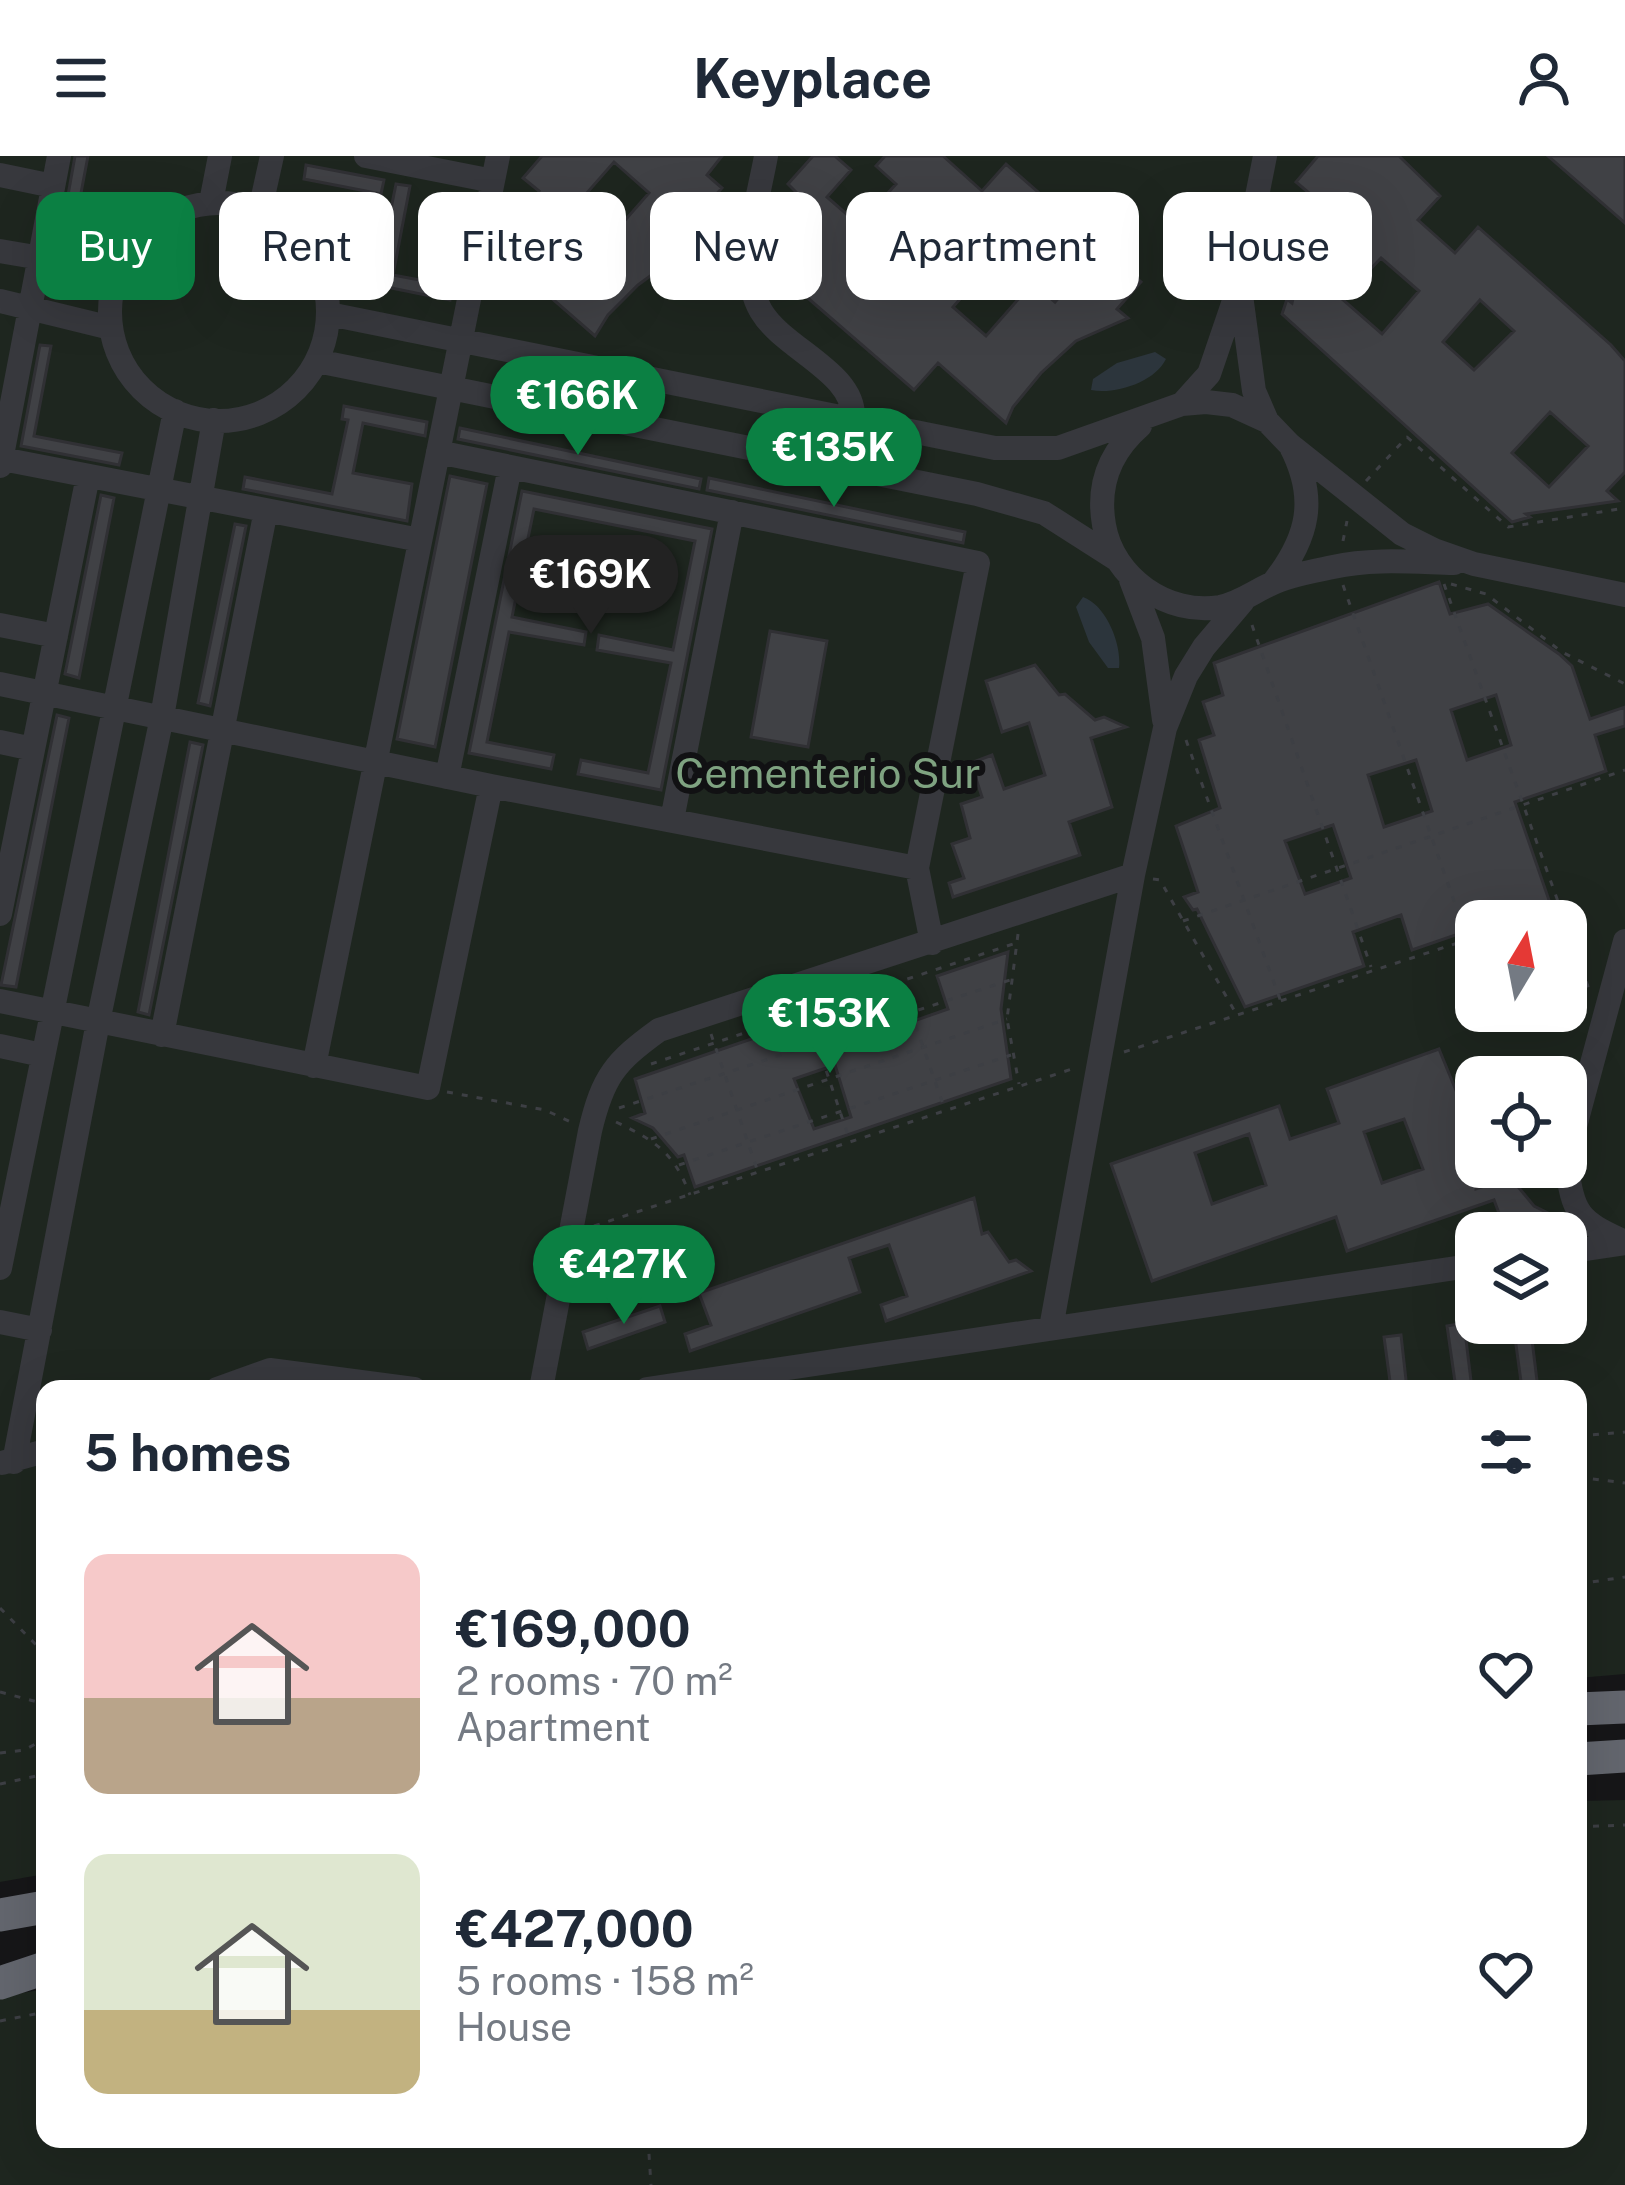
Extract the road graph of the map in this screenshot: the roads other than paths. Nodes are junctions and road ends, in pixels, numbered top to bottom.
1 (59, 156) edge
2 (220, 156) edge
3 (272, 156) edge
4 (366, 156) edge
5 (766, 156) edge
6 (1265, 156) edge
7 (496, 168) edge
8 (0, 176) edge
9 (53, 186) junction
10 (52, 192) edge
11 (264, 192) edge
12 (1258, 192) edge
13 (212, 202) junction
14 (219, 203) edge
15 (195, 205) edge
16 (0, 250) edge
17 (36, 258) edge
18 (36, 280) edge
19 (110, 300) edge
20 (326, 300) edge
21 (1234, 300) edge
22 (1241, 300) edge
23 (0, 301) edge
24 (31, 307) junction
25 (329, 314) junction
26 (111, 328) junction
27 (460, 342) junction
28 (317, 361) junction
29 (9, 368) edge
30 (451, 389) junction
31 (1182, 404) junction
32 (175, 411) junction
33 (1154, 415) junction
34 (853, 419) junction
35 (214, 420) junction
36 (1267, 421) junction
37 (1290, 445) junction
38 (438, 452) junction
39 (1, 463) edge
40 (510, 466) junction
41 (88, 476) junction
42 (157, 489) junction
43 (203, 498) junction
44 (266, 510) junction
45 (732, 512) junction
46 (420, 541) junction
47 (1474, 564) junction
48 (1123, 568) junction
49 (1273, 583) junction
50 (1625, 595) edge
51 (1244, 601) junction
52 (0, 625) edge
53 (56, 636) junction
54 (0, 684) edge
55 (45, 693) junction
56 (115, 708) junction
57 (162, 717) junction
58 (1169, 717) junction
59 (222, 729) junction
60 (0, 742) edge
61 (33, 748) junction
62 (376, 762) junction
63 (447, 777) junction
64 (491, 786) junction
65 (672, 820) junction
66 (4, 868) edge
67 (917, 868) junction
68 (1133, 875) junction
69 (0, 914) edge
70 (1625, 941) edge
71 (932, 943) junction
72 (0, 1001) edge
73 (52, 1011) junction
74 (98, 1022) junction
75 (162, 1035) junction
76 (0, 1046) edge
77 (42, 1054) junction
78 (314, 1066) junction
79 (1587, 1075) edge
80 (1570, 1188) edge
81 (1625, 1243) edge
82 (1587, 1249) edge
83 (0, 1268) edge
84 (1455, 1268) edge
85 (0, 1322) edge
86 (1051, 1328) junction
87 (40, 1330) junction
88 (243, 1380) edge
89 (347, 1380) edge
90 (543, 1380) edge
91 (707, 1380) edge
92 (36, 1454) edge
93 (7, 1463) edge
94 (1625, 1707) edge
95 (1587, 1709) edge
96 (1625, 1756) edge
97 (1587, 1758) edge
98 (1625, 1779) edge
99 (1587, 1780) edge
100 (36, 1895) edge
101 (0, 1898) edge
102 (36, 1909) edge
103 (0, 1915) edge
104 (36, 1955) edge
105 (0, 1960) edge
106 (36, 1971) edge
107 (0, 1983) edge

1 - 9 lane
2 - 13 lane
3 - 11 lane
4 - 7 lane
5 - 34 lane
6 - 12 lane
7 - 27 lane
8 - 9 lane
9 - 10 lane
13 - 14 lane
13 - 15 lane
16 - 17 lane
18 - 24 lane
19 - 26 lane
20 - 25 lane
21 - 31 lane
22 - 36 lane
23 - 24 lane
24 - 26 lane
24 - 29 lane
25 - 27 lane
25 - 28 lane
26 - 32 lane
27 - 30 lane
27 - 34 lane
28 - 30 lane
28 - 35 lane
29 - 39 lane
30 - 38 lane
30 - 48 lane
31 - 33 lane
31 - 36 lane
32 - 35 lane
32 - 42 lane
33 - 34 lane
33 - 48 lane
35 - 43 lane
36 - 37 lane
37 - 47 lane
37 - 49 lane
38 - 40 lane
38 - 46 lane
39 - 41 lane
40 - 45 lane
40 - 63 lane
41 - 42 lane
41 - 53 lane
42 - 43 lane
42 - 56 lane
43 - 44 lane
43 - 57 lane
44 - 46 lane
44 - 59 lane
45 - 65 lane
45 - 67 lane
46 - 62 lane
47 - 49 lane
47 - 50 lane
48 - 51 lane
48 - 58 lane
49 - 51 lane
51 - 58 lane
52 - 53 lane
53 - 55 lane
54 - 55 lane
55 - 56 lane
55 - 61 lane
56 - 57 lane
56 - 73 lane
57 - 59 lane
57 - 74 lane
58 - 68 lane
59 - 62 lane
59 - 75 lane
60 - 61 lane
61 - 66 lane
62 - 63 lane
62 - 78 lane
63 - 64 lane
64 - 65 lane
64 - 78 lane
65 - 67 lane
66 - 69 lane
67 - 71 lane
68 - 71 lane
68 - 86 lane
70 - 79 lane
71 - 90 lane
72 - 73 lane
73 - 74 lane
73 - 77 lane
74 - 75 lane
74 - 87 lane
75 - 78 lane
76 - 77 lane
77 - 83 lane
80 - 81 lane
81 - 82 lane
84 - 86 lane
85 - 87 lane
86 - 91 lane
87 - 93 lane
88 - 89 lane
92 - 93 lane
94 - 95 highway
96 - 97 highway
98 - 99 highway
100 - 101 highway
102 - 103 highway
104 - 105 highway
106 - 107 highway

